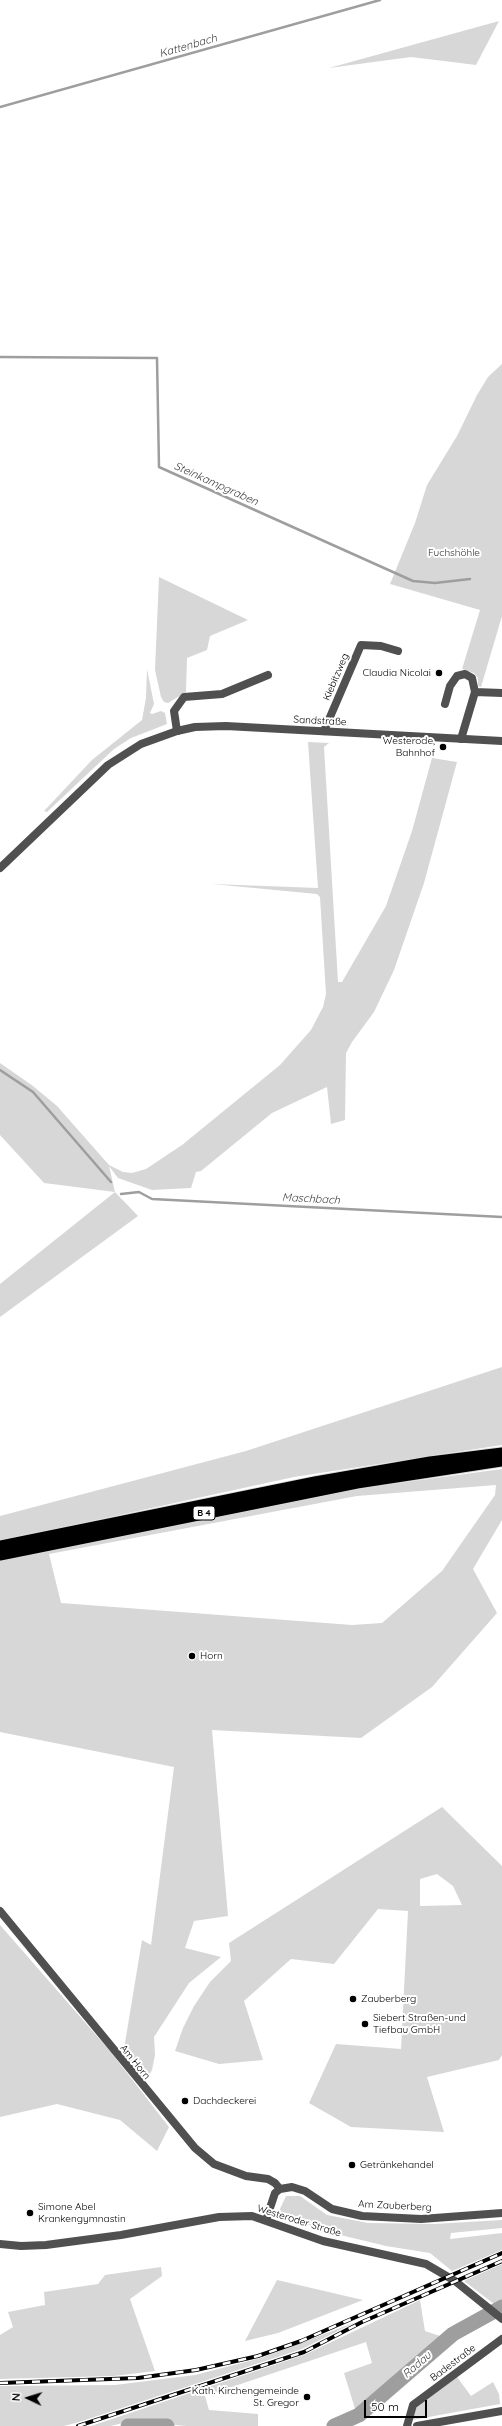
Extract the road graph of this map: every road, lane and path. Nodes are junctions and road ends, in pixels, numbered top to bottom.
1 (398, 651) dead end
2 (268, 675) dead end
3 (475, 692) junction
4 (502, 693) edge
5 (445, 704) dead end
6 (177, 730) junction
7 (324, 731) junction
8 (461, 739) junction
9 (502, 741) edge
10 (0, 868) edge
11 (502, 1453) edge
12 (502, 1461) edge
13 (0, 1546) edge
14 (0, 1555) edge
15 (0, 1911) edge
16 (280, 2189) junction
17 (502, 2213) edge
18 (266, 2220) junction
19 (0, 2244) edge
20 (501, 2318) edge
21 (502, 2339) edge
22 (502, 2411) edge
23 (407, 2426) edge
24 (417, 2426) edge

1 - 7 street, Kiebitzweg
2 - 6 street
3 - 4 street
3 - 5 street
3 - 8 street
6 - 7 street, Sandstraße
6 - 10 street, Sandstraße
7 - 8 street, Sandstraße
8 - 9 street, Sandstraße
11 - 13 highway, B 4
12 - 14 highway, B 4
15 - 16 street, Am Horn
16 - 17 street, Am Zauberberg
16 - 18 street
18 - 19 street, Westeroder Straße
18 - 20 street, Westeroder Straße
21 - 23 street, Badestraße
22 - 24 street

